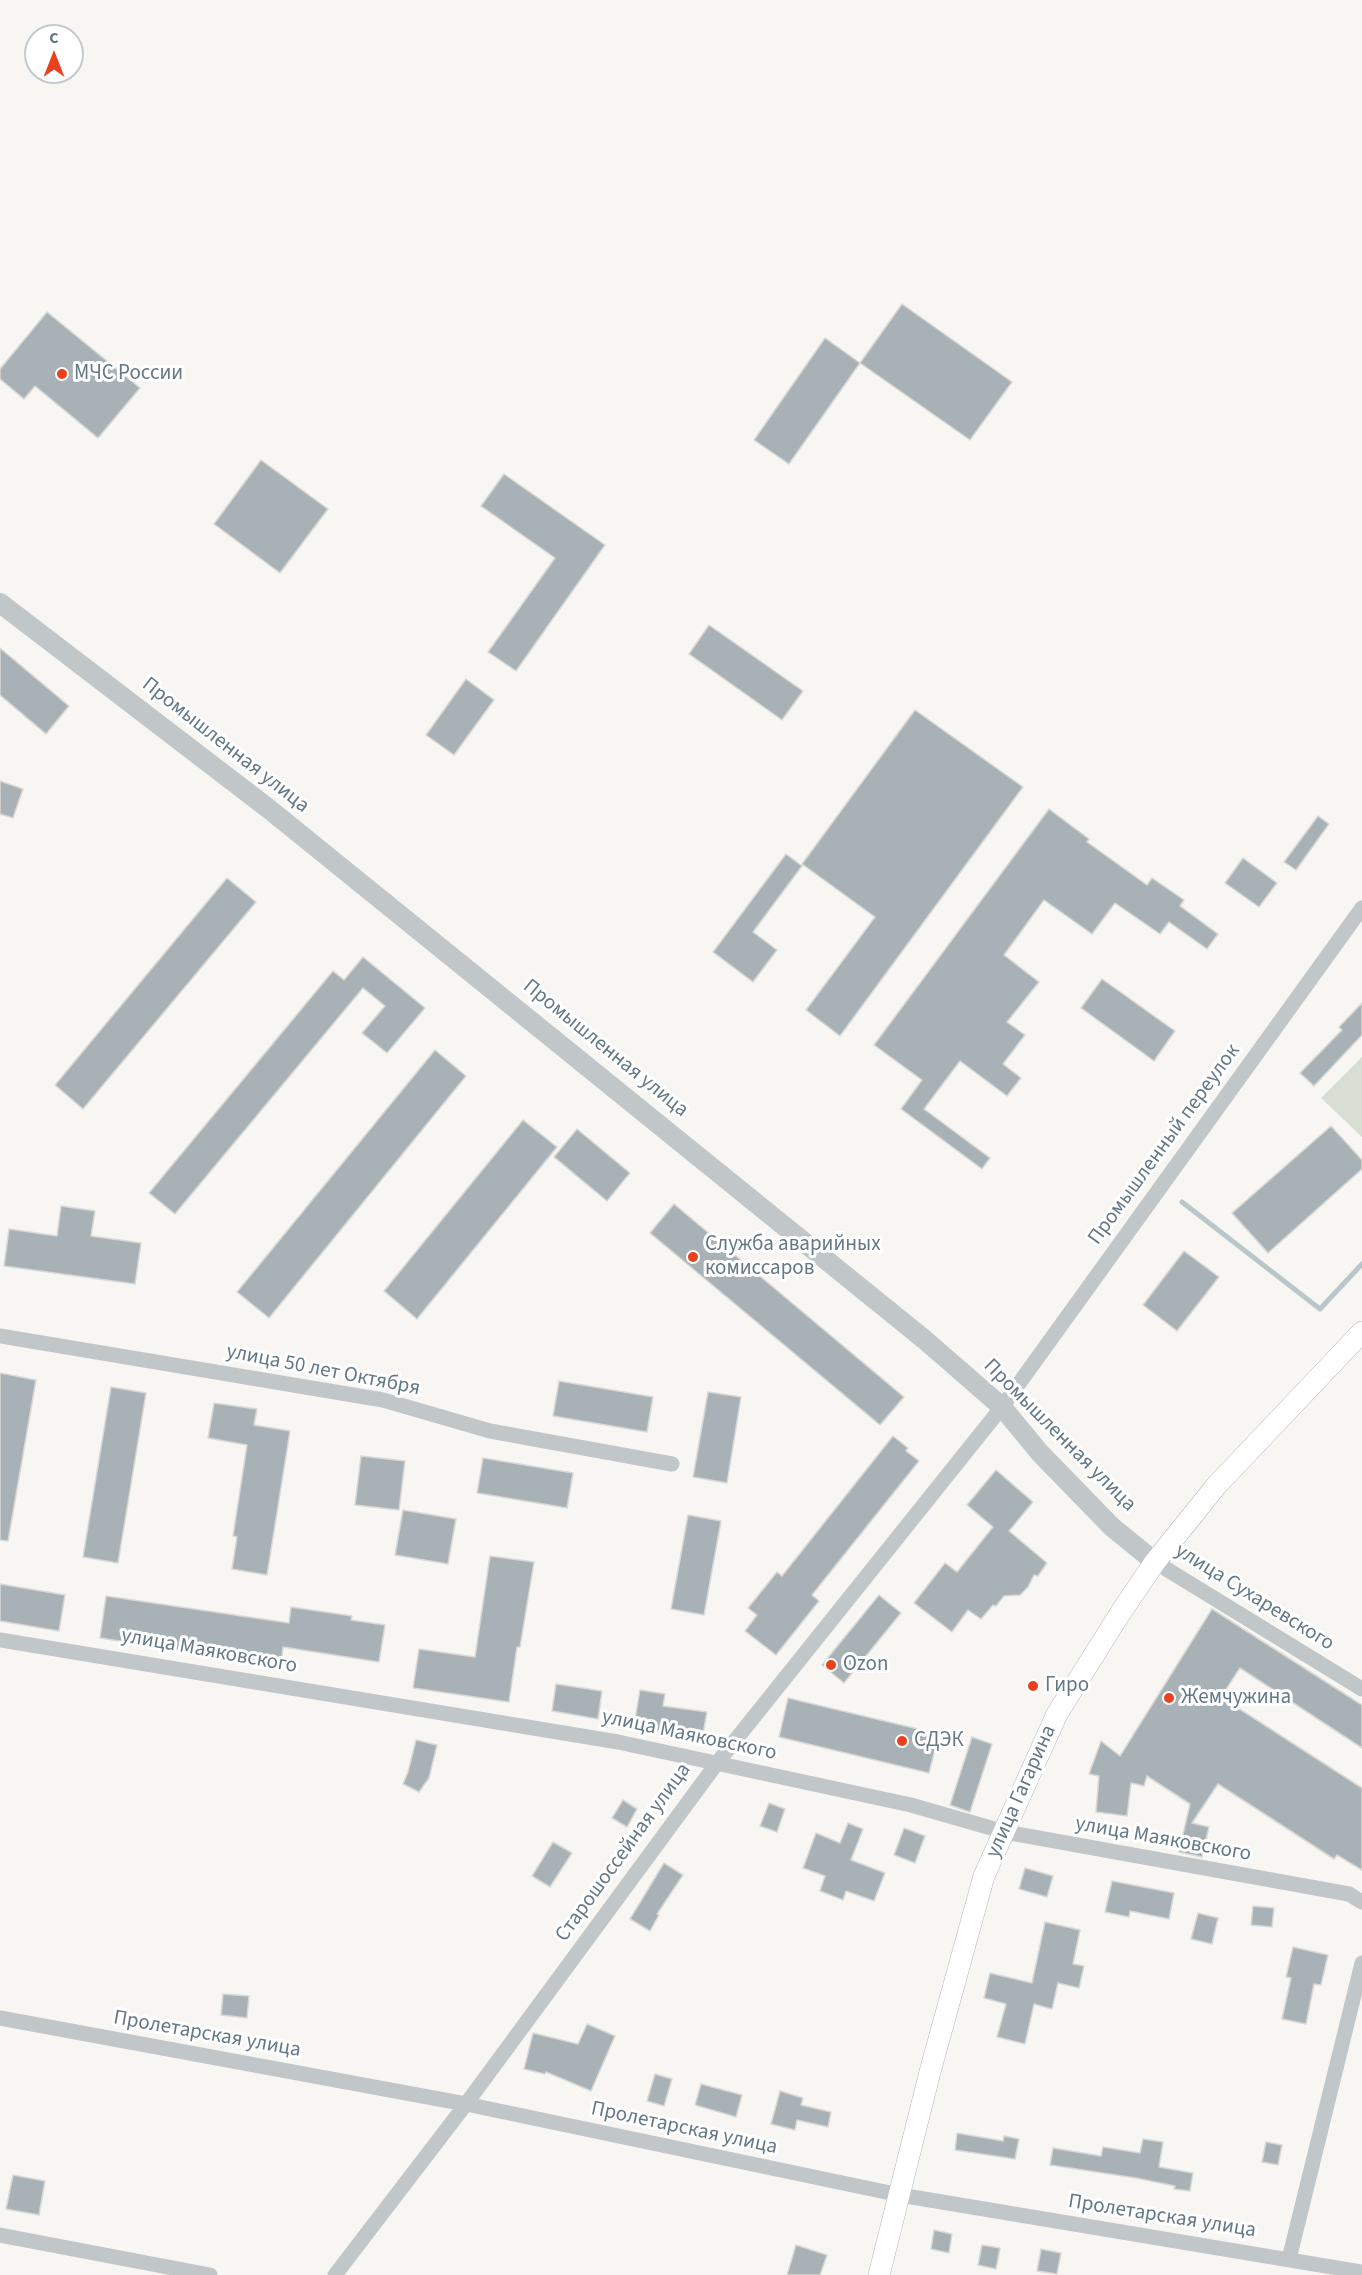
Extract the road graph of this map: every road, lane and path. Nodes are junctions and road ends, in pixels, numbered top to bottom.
1 (0, 603) edge
2 (1362, 908) edge
3 (1362, 1332) edge
4 (0, 1336) edge
5 (1002, 1407) junction
6 (672, 1464) dead end
7 (1155, 1562) junction
8 (0, 1640) edge
9 (1362, 1689) edge
10 (717, 1763) junction
11 (1005, 1832) junction
12 (1362, 1902) edge
13 (1362, 1963) edge
14 (0, 2018) edge
15 (466, 2104) junction
16 (900, 2195) junction
17 (0, 2235) edge
18 (1289, 2259) junction
19 (1362, 2272) edge
20 (210, 2275) edge
21 (335, 2275) edge
22 (879, 2275) edge

1 - 5 street, Промышленная улица
2 - 5 street, Промышленный переулок
3 - 7 main road, улица Гагарина
4 - 6 street, улица 50 лет Октября
5 - 7 street, Промышленная улица
5 - 10 street, Старошоссейная улица
7 - 9 street, улица Сухаревского
7 - 11 main road, улица Гагарина
8 - 10 street, улица Маяковского
10 - 11 street, улица Маяковского
10 - 15 street, Старошоссейная улица
11 - 12 street, улица Маяковского
11 - 16 main road, улица Гагарина
13 - 18 street
14 - 15 street, Пролетарская улица
15 - 16 street, Пролетарская улица
15 - 21 street, Старошоссейная улица
16 - 18 street, Пролетарская улица
16 - 22 main road, улица Гагарина
17 - 20 street
18 - 19 street, Пролетарская улица

